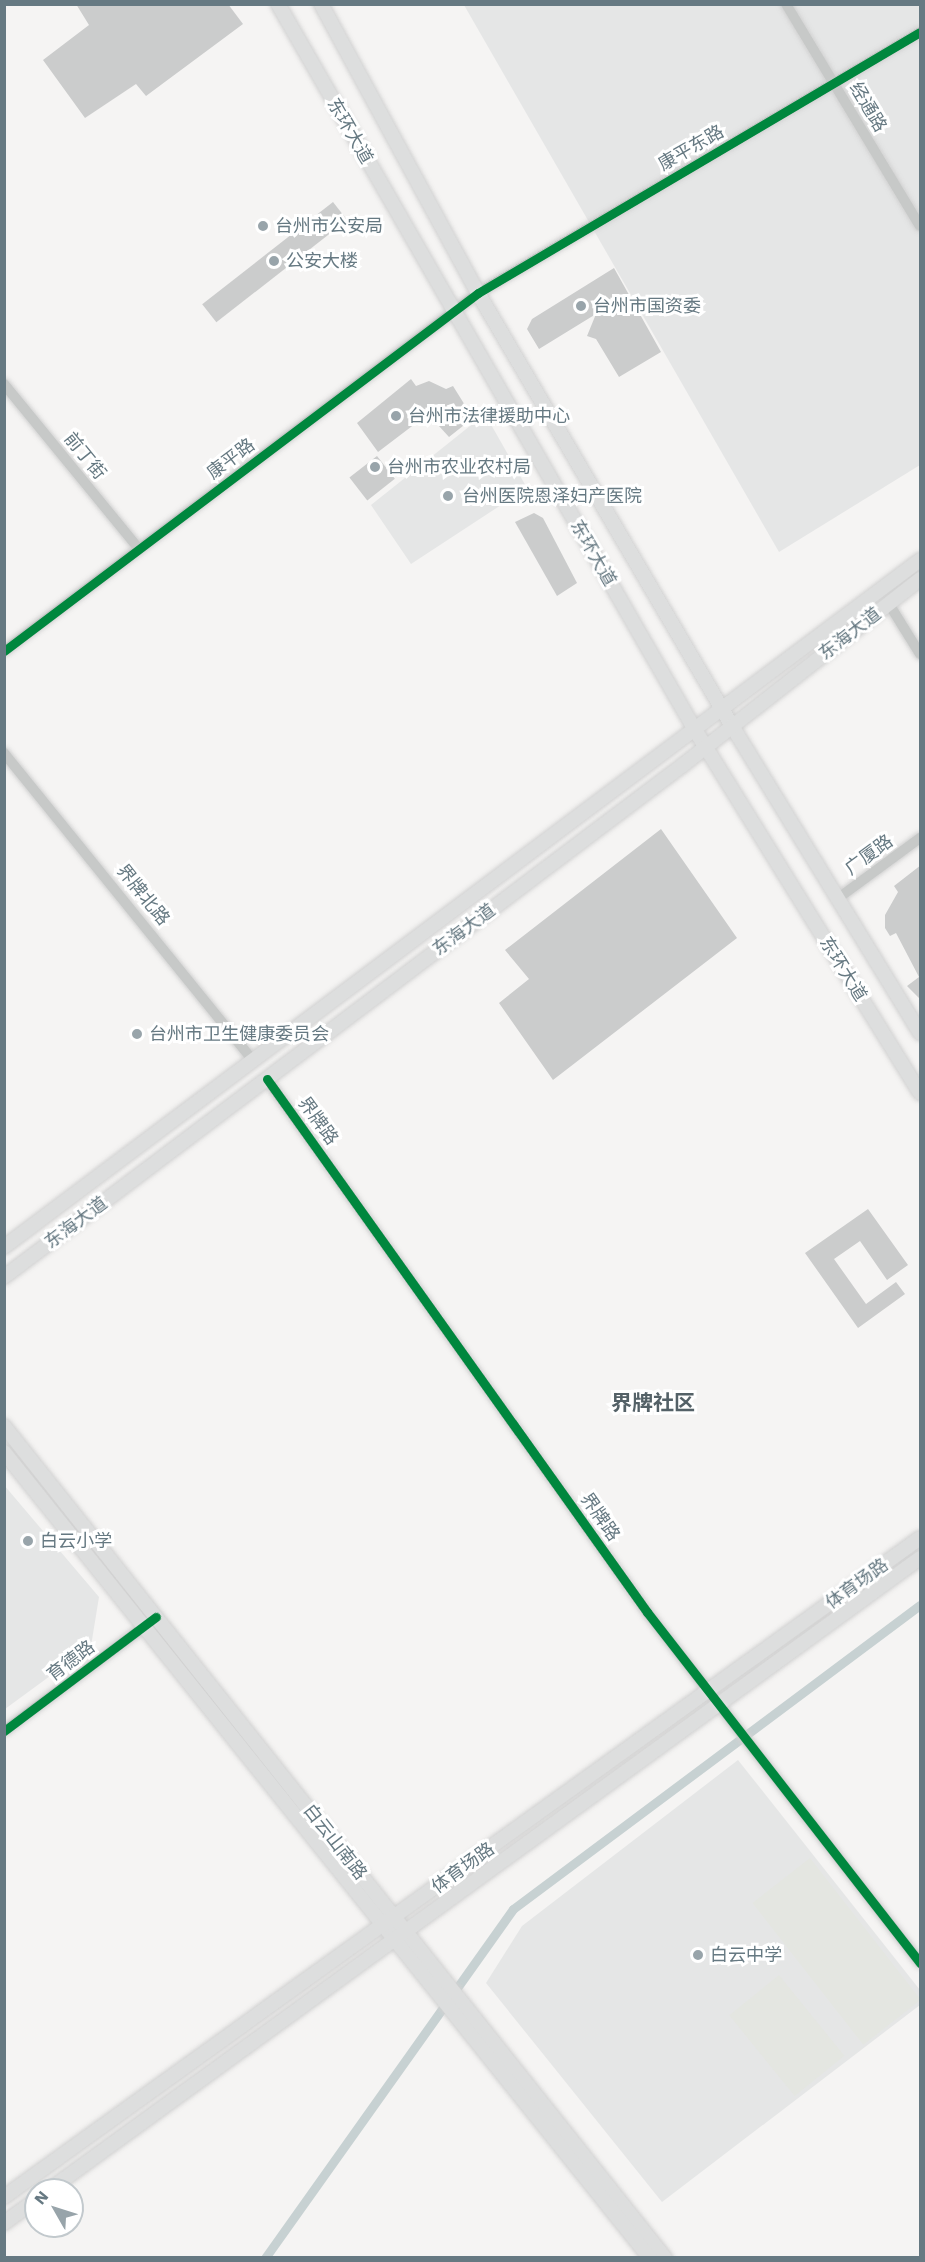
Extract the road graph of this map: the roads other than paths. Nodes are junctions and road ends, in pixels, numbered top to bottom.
1 (278, 4) edge
2 (321, 4) edge
3 (786, 4) edge
4 (921, 32) edge
5 (834, 83) junction
6 (921, 226) edge
7 (478, 293) junction
8 (453, 311) junction
9 (4, 384) edge
10 (139, 549) junction
11 (921, 560) edge
12 (921, 579) edge
13 (889, 603) junction
14 (4, 651) edge
15 (921, 654) edge
16 (722, 710) junction
17 (732, 726) junction
18 (695, 730) junction
19 (706, 747) junction
20 (4, 753) edge
21 (921, 838) edge
22 (837, 899) junction
23 (921, 1034) edge
24 (253, 1060) junction
25 (267, 1079) junction
26 (921, 1093) edge
27 (4, 1247) edge
28 (4, 1277) edge
29 (4, 1426) edge
30 (4, 1452) edge
31 (921, 1538) edge
32 (921, 1558) edge
33 (156, 1617) junction
34 (145, 1626) junction
35 (706, 1691) junction
36 (716, 1704) junction
37 (4, 1731) edge
38 (390, 1921) junction
39 (400, 1934) junction
40 (921, 1963) edge
41 (465, 2015) junction
42 (65, 2178) edge
43 (4, 2197) edge
44 (24, 2209) edge
45 (4, 2223) edge
46 (650, 2258) edge
47 (665, 2258) edge

1 - 8 main road, 东环大道
2 - 7 main road, 东环大道
3 - 5 street, 经通路
4 - 5 street, 康平东路
5 - 6 street, 经通路
5 - 7 street, 康平东路
7 - 8 street, 康平路
7 - 16 main road, 东环大道
8 - 10 street, 康平路
8 - 18 main road, 东环大道
9 - 10 street, 前丁街
10 - 14 street, 康平路
11 - 16 main road, 东海大道
12 - 13 main road, 东海大道
13 - 15 street
13 - 17 main road, 东海大道
16 - 17 main road, 东环大道
16 - 18 main road, 东海大道
17 - 19 main road, 东海大道
17 - 22 main road, 东环大道
18 - 19 main road, 东环大道
18 - 24 main road, 东海大道
19 - 25 main road, 东海大道
19 - 26 main road, 东环大道
20 - 24 street, 界牌北路
21 - 22 street, 广厦路
22 - 23 main road, 东环大道
24 - 27 main road, 东海大道
25 - 28 main road, 东海大道
25 - 35 street, 界牌路
29 - 33 main road, 白云山南路
30 - 34 main road, 白云山南路
31 - 35 main road, 体育场路
32 - 36 main road, 体育场路
33 - 34 street, 育德路
33 - 38 main road, 白云山南路
34 - 37 street, 育德路
34 - 38 main road, 白云山南路
35 - 36 street, 界牌路
35 - 38 main road, 体育场路
36 - 39 main road, 体育场路
36 - 40 street, 界牌路
38 - 39 main road, 白云山南路
38 - 43 main road, 体育场路
39 - 41 main road, 白云山南路
39 - 42 main road, 体育场路
41 - 46 main road, 白云山南路
41 - 47 main road, 白云山南路
44 - 45 main road

